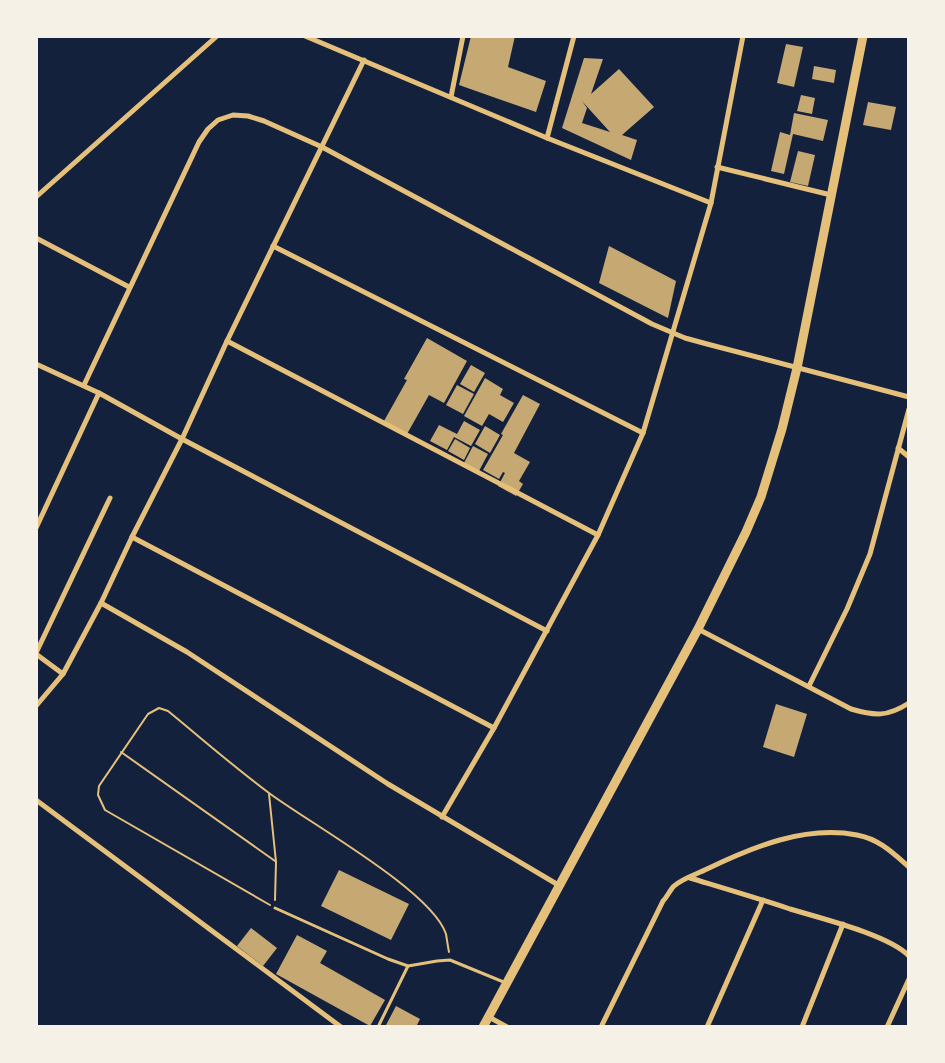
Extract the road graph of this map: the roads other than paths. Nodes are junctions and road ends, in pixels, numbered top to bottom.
1 (217, 36) edge
2 (305, 36) edge
3 (463, 36) edge
4 (574, 36) edge
5 (743, 36) edge
6 (863, 36) edge
7 (364, 60) junction
8 (451, 97) junction
9 (547, 138) junction
10 (322, 147) junction
11 (717, 167) junction
12 (831, 195) junction
13 (36, 197) edge
14 (711, 203) junction
15 (36, 238) edge
16 (273, 246) junction
17 (129, 287) junction
18 (673, 332) junction
19 (227, 341) junction
20 (36, 364) edge
21 (797, 368) junction
22 (84, 385) junction
23 (99, 393) junction
24 (909, 397) edge
25 (909, 409) edge
26 (643, 433) junction
27 (182, 439) junction
28 (898, 448) junction
29 (909, 457) edge
30 (110, 498) dead end
31 (36, 528) edge
32 (598, 535) junction
33 (132, 537) junction
34 (101, 603) junction
35 (698, 629) junction
36 (547, 631) junction
37 (36, 654) edge
38 (63, 674) junction
39 (809, 686) junction
40 (909, 703) edge
41 (36, 706) edge
42 (494, 728) junction
43 (36, 800) edge
44 (442, 817) junction
45 (909, 867) edge
46 (689, 877) junction
47 (560, 886) junction
48 (763, 900) junction
49 (275, 908) road end
50 (843, 924) junction
51 (909, 956) edge
52 (408, 966) junction
53 (909, 979) edge
54 (506, 983) junction
55 (489, 1017) junction
56 (341, 1027) edge
57 (378, 1027) edge
58 (483, 1027) edge
59 (507, 1027) edge
60 (601, 1027) edge
61 (707, 1027) edge
62 (802, 1027) edge
63 (887, 1027) edge

1 - 13 street
2 - 7 street
3 - 8 street
4 - 9 street
5 - 11 street
6 - 12 highway
7 - 8 street
7 - 10 street
8 - 9 street
9 - 14 street
10 - 16 street
10 - 17 street
10 - 18 street
11 - 12 street
11 - 14 street
12 - 21 highway
14 - 18 street
15 - 17 street
16 - 19 street
16 - 26 street
17 - 22 street
18 - 21 street
18 - 26 street
19 - 27 street
19 - 32 street
20 - 22 street
21 - 24 street
21 - 35 highway
22 - 23 street
23 - 27 street
23 - 31 street
25 - 28 street
26 - 32 street
27 - 33 street
27 - 36 street
28 - 29 street
28 - 39 street
30 - 37 street
32 - 36 street
33 - 34 street
33 - 42 street
34 - 38 street
34 - 44 street
35 - 39 street
35 - 47 highway
36 - 42 street
37 - 38 street
38 - 41 street
39 - 40 street
42 - 44 street
43 - 56 street
44 - 47 street
45 - 46 street
46 - 48 street
46 - 60 street
47 - 54 highway
48 - 50 street
48 - 61 street
49 - 52 lane
50 - 51 street
50 - 62 street
52 - 54 lane
52 - 57 lane
53 - 63 street
54 - 55 highway
55 - 58 highway
55 - 59 street

